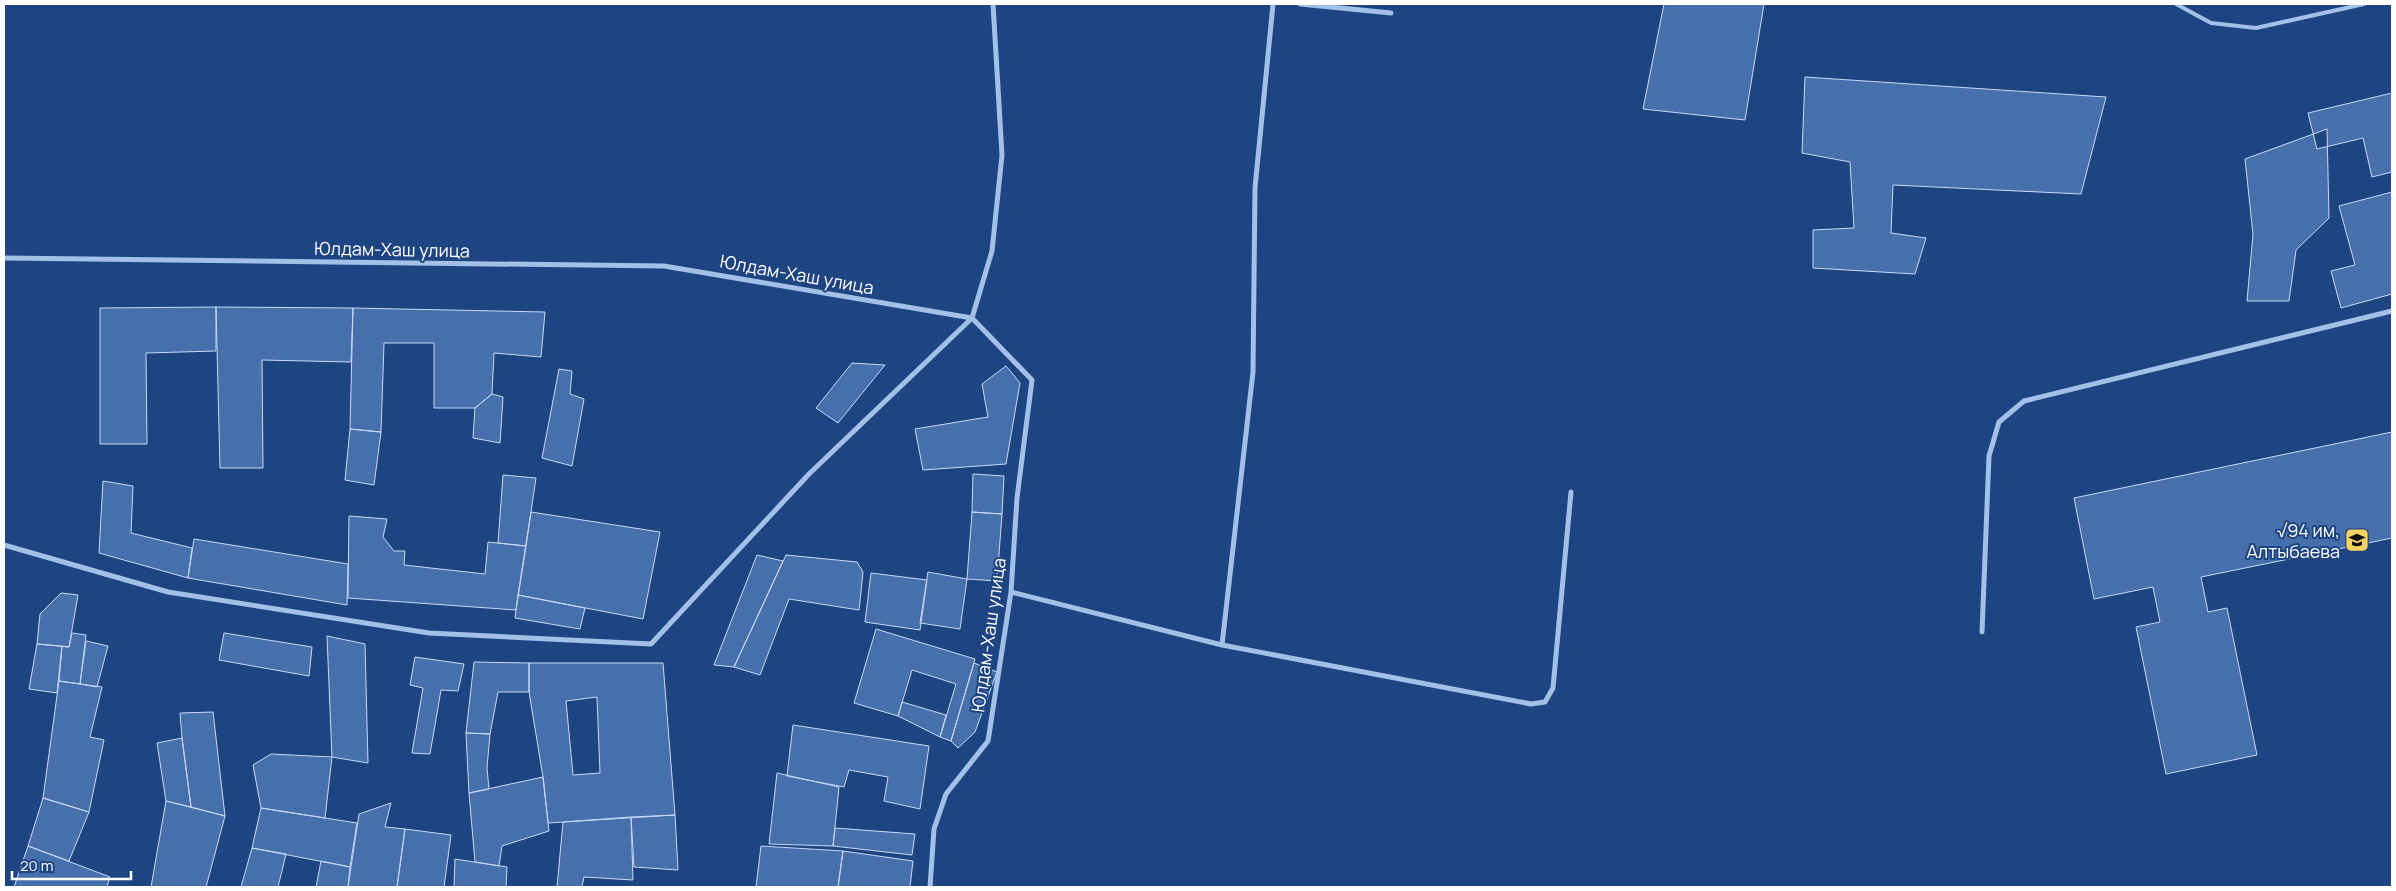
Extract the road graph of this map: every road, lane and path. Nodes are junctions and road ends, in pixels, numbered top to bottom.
1 (994, 4) edge
2 (1273, 4) edge
3 (1300, 4) edge
4 (2176, 4) edge
5 (2364, 4) edge
6 (1392, 13) dead end
7 (4, 258) edge
8 (2392, 311) edge
9 (972, 318) junction
10 (1572, 492) dead end
11 (4, 546) edge
12 (1011, 592) junction
13 (1982, 632) dead end
14 (1222, 645) junction
15 (930, 887) edge

1 - 9 street
2 - 14 street
3 - 6 street
4 - 5 lane
7 - 9 street, Юлдам-Хаш улица
8 - 13 street
9 - 11 street
9 - 12 street, Юлдам-Хаш улица
10 - 14 street
12 - 14 street
12 - 15 street, Юлдам-Хаш улица

